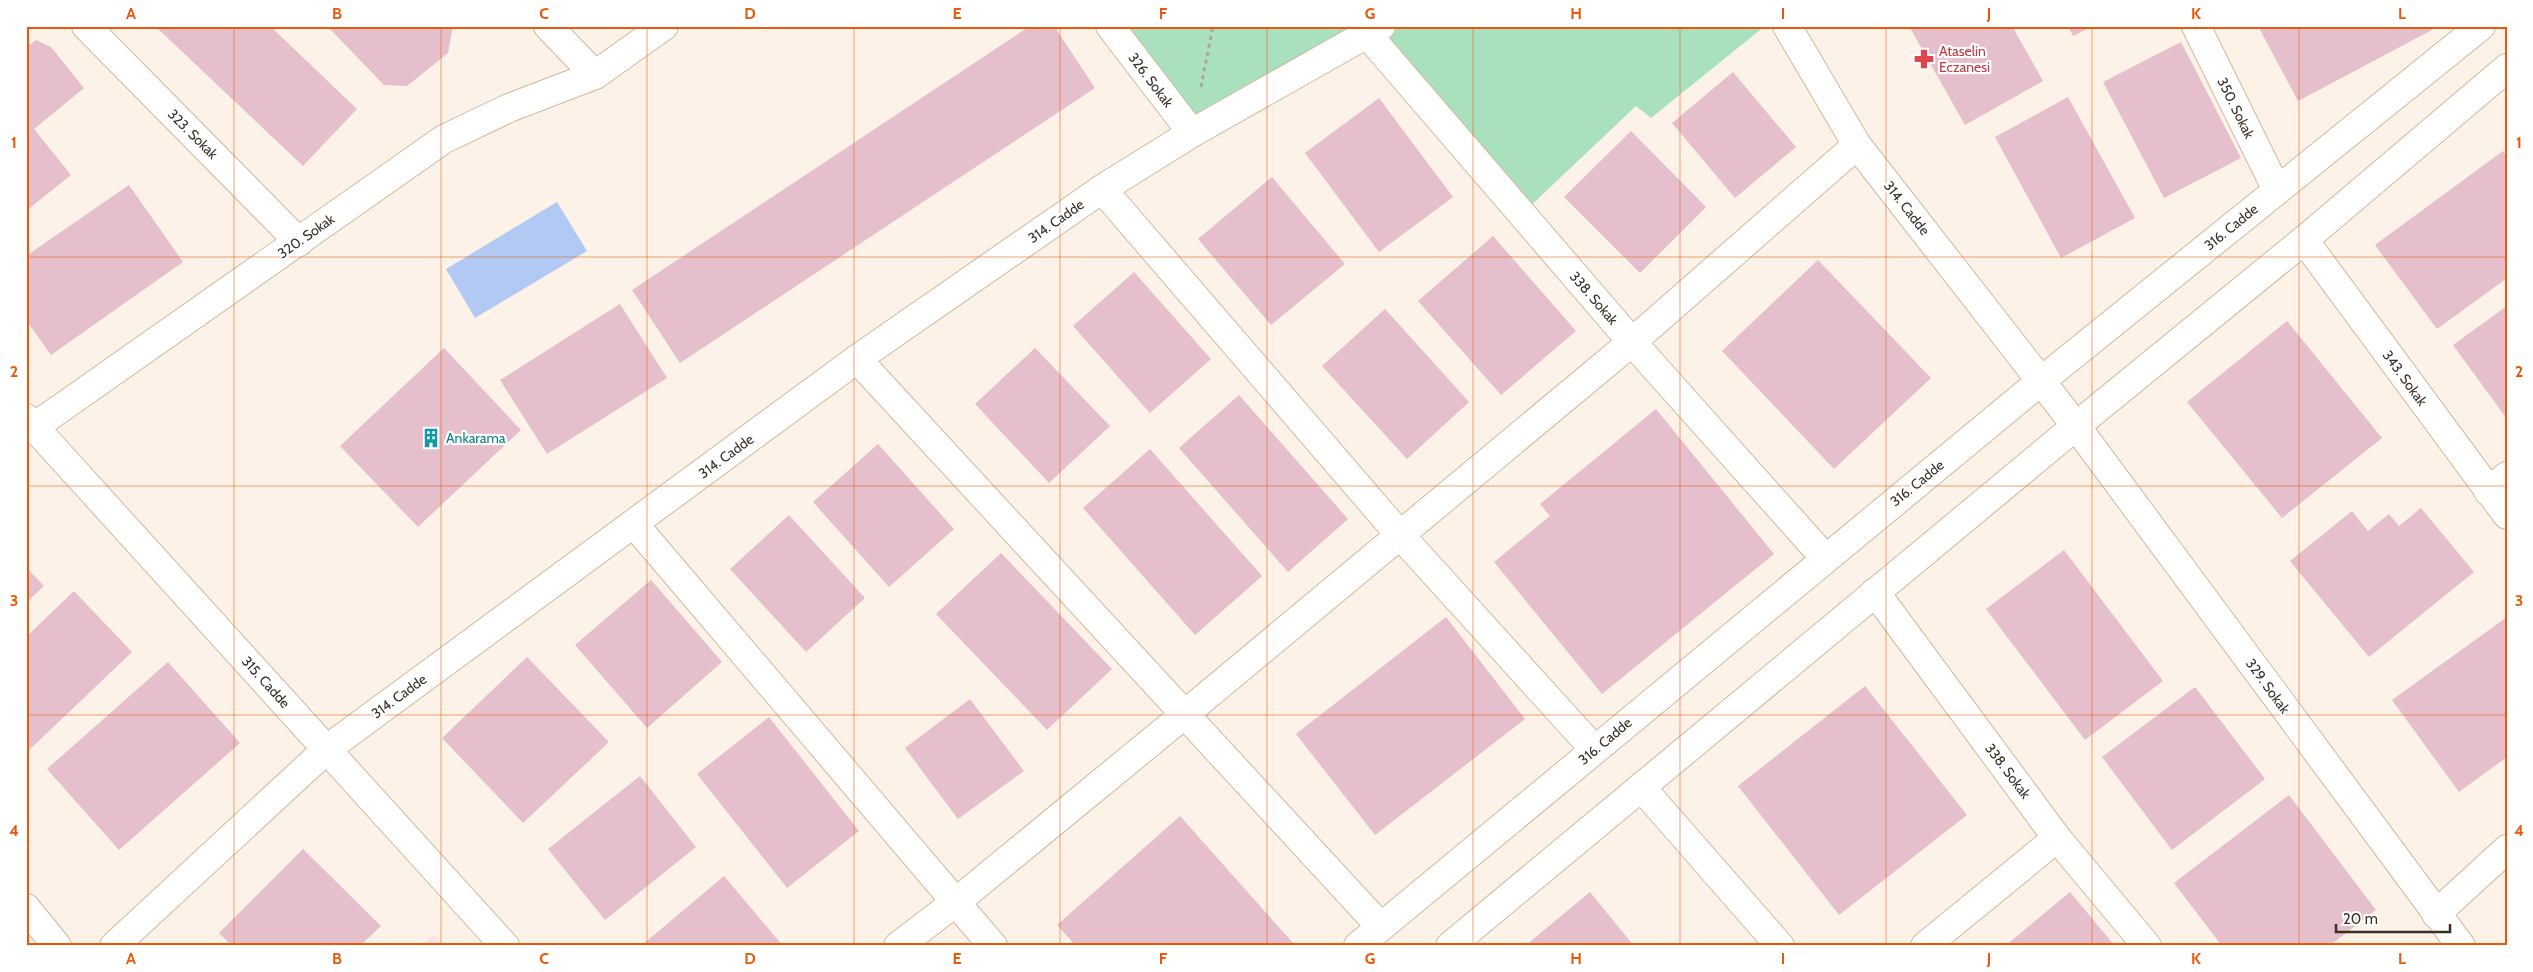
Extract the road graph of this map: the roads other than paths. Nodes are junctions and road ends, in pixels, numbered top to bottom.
1 (86, 26) edge
2 (548, 26) edge
3 (664, 26) edge
4 (1110, 26) edge
5 (1787, 26) edge
6 (2196, 26) edge
7 (2481, 26) edge
8 (1374, 30) edge
9 (2507, 68) edge
10 (595, 75) junction
11 (1192, 133) junction
12 (1857, 145) junction
13 (1102, 189) junction
14 (2277, 190) junction
15 (2304, 240) junction
16 (299, 242) junction
17 (1632, 342) junction
18 (857, 359) junction
19 (2041, 381) junction
20 (30, 423) edge
21 (2076, 426) junction
22 (2497, 483) edge
23 (2507, 515) edge
24 (634, 524) junction
25 (1400, 535) junction
26 (1825, 558) junction
27 (1875, 592) junction
28 (1185, 714) junction
29 (327, 749) junction
30 (1594, 749) junction
31 (1641, 787) junction
32 (2057, 838) junction
33 (2507, 849) edge
34 (956, 902) junction
35 (26, 908) edge
36 (2436, 914) junction
37 (1381, 927) junction
38 (57, 946) edge
39 (114, 946) edge
40 (505, 946) edge
41 (898, 946) edge
42 (993, 946) edge
43 (1358, 946) edge
44 (1450, 946) edge
45 (1780, 946) edge
46 (1924, 946) edge
47 (2147, 946) edge
48 (2461, 946) edge

1 - 16 street, 323. Sokak
2 - 10 street
3 - 10 street, 320. Sokak
4 - 11 street, 326. Sokak
5 - 12 street, 314. Cadde
6 - 14 street, 350. Sokak
7 - 14 street, 316. Cadde
8 - 11 street, 314. Cadde
8 - 17 street, 338. Sokak
9 - 15 street
10 - 16 street, 320. Sokak
11 - 13 street, 314. Cadde
12 - 17 street
12 - 19 street, 314. Cadde
13 - 18 street, 314. Cadde
13 - 25 street
14 - 19 street, 316. Cadde
15 - 21 street
15 - 22 street, 343. Sokak
16 - 20 street, 320. Sokak
17 - 25 street
17 - 26 street, 338. Sokak
18 - 24 street, 314. Cadde
18 - 28 street
19 - 21 street, 314. Cadde
19 - 26 street, 316. Cadde
20 - 29 street, 315. Cadde
21 - 27 street
21 - 36 street, 329. Sokak
22 - 23 street, 343. Sokak
24 - 29 street, 314. Cadde
24 - 34 street
25 - 28 street
25 - 30 street
26 - 30 street, 316. Cadde
27 - 31 street
27 - 32 street, 338. Sokak
28 - 34 street
28 - 37 street
29 - 39 street, 314. Cadde
29 - 40 street, 315. Cadde
30 - 37 street, 316. Cadde
31 - 44 street
31 - 45 street
32 - 46 street
32 - 47 street, 338. Sokak
33 - 36 street
34 - 41 street
34 - 42 street
35 - 38 street
36 - 48 street, 329. Sokak
37 - 43 street, 316. Cadde

